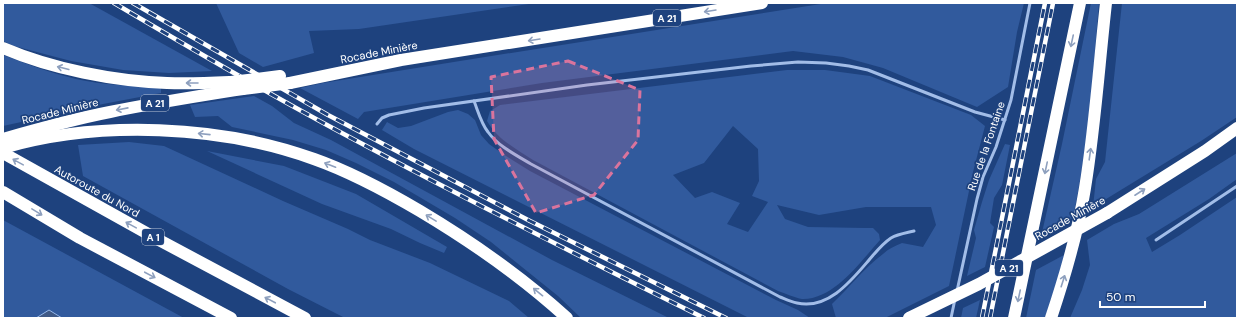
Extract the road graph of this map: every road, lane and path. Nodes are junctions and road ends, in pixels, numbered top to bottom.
1 (762, 3) edge
2 (1030, 3) edge
3 (1080, 3) edge
4 (1106, 3) edge
5 (3, 48) edge
6 (402, 60) junction
7 (474, 101) junction
8 (1005, 120) junction
9 (377, 124) dead end
10 (1237, 128) edge
11 (3, 139) edge
12 (3, 148) edge
13 (3, 153) edge
14 (1237, 186) edge
15 (3, 192) edge
16 (914, 231) dead end
17 (1156, 240) dead end
18 (231, 318) edge
19 (305, 318) edge
20 (567, 318) edge
21 (908, 318) edge
22 (951, 318) edge
23 (1014, 318) edge
24 (1051, 318) edge

1 -> 6 highway, Rocade Minière / A 21
2 - 8 lane, Rue de la Fontaine
3 -> 23 highway
24 -> 4 highway
6 -> 5 highway, bridge
6 -> 11 highway, Rocade Minière / A 21, bridge
7 - 8 lane
7 - 9 lane
7 - 16 lane
8 - 22 lane, Rue de la Fontaine
21 -> 10 highway, Rocade Minière / A 21, bridge
20 -> 12 highway
19 -> 13 highway, Autoroute du Nord / A 1
14 - 17 lane
15 -> 18 highway

